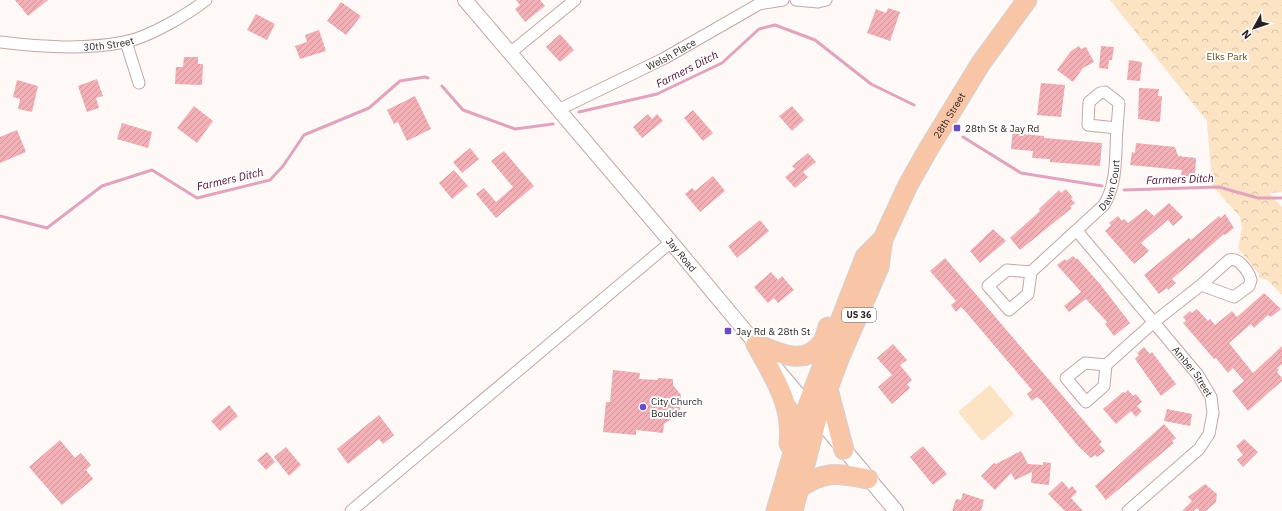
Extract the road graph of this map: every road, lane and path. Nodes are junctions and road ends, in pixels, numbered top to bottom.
1 (206, 0) edge
2 (465, 0) edge
3 (574, 0) edge
4 (783, 0) edge
5 (796, 0) edge
6 (826, 0) edge
7 (1027, 0) edge
8 (0, 42) edge
9 (126, 42) junction
10 (510, 53) junction
11 (139, 83) dead end
12 (558, 110) junction
13 (1117, 128) dead end
14 (1077, 231) junction
15 (883, 239) junction
16 (671, 242) junction
17 (865, 257) junction
18 (1031, 272) dead end
19 (1201, 285) dead end
20 (1154, 322) junction
21 (756, 344) junction
22 (1106, 364) dead end
23 (828, 389) junction
24 (812, 412) junction
25 (844, 450) junction
26 (868, 479) junction
27 (791, 484) junction
28 (351, 511) edge
29 (776, 511) edge
30 (793, 511) edge
31 (896, 511) edge
32 (1128, 511) edge

1 - 9 street, 30th Street
2 - 10 street, Jay Road
3 - 10 street
4 - 12 street, Welsh Place
5 - 6 street
7 - 15 highway, 28th Street / US 36
8 - 9 street, 30th Street
9 - 11 street
10 - 12 street, Jay Road
12 - 16 street, Jay Road
13 - 14 street, Dawn Court
14 - 18 street, Dawn Court
14 - 20 street, Amber Street
15 - 17 highway, 28th Street / US 36
15 - 23 highway, 28th Street / US 36
16 - 21 street, Jay Road
16 - 28 street
17 - 21 highway
17 - 24 highway, 28th Street / US 36
19 - 20 street
20 - 22 street
20 - 32 street, Amber Street
21 - 24 street, Jay Road
21 - 27 highway
23 - 24 highway, 28th Street / US 36
23 - 25 highway
24 - 25 street, Jay Road
24 - 27 highway, US 36
25 - 26 street, Jay Road
26 - 27 highway
26 - 31 street, Jay Road
27 - 29 highway, US 36
27 - 30 highway, US 36

